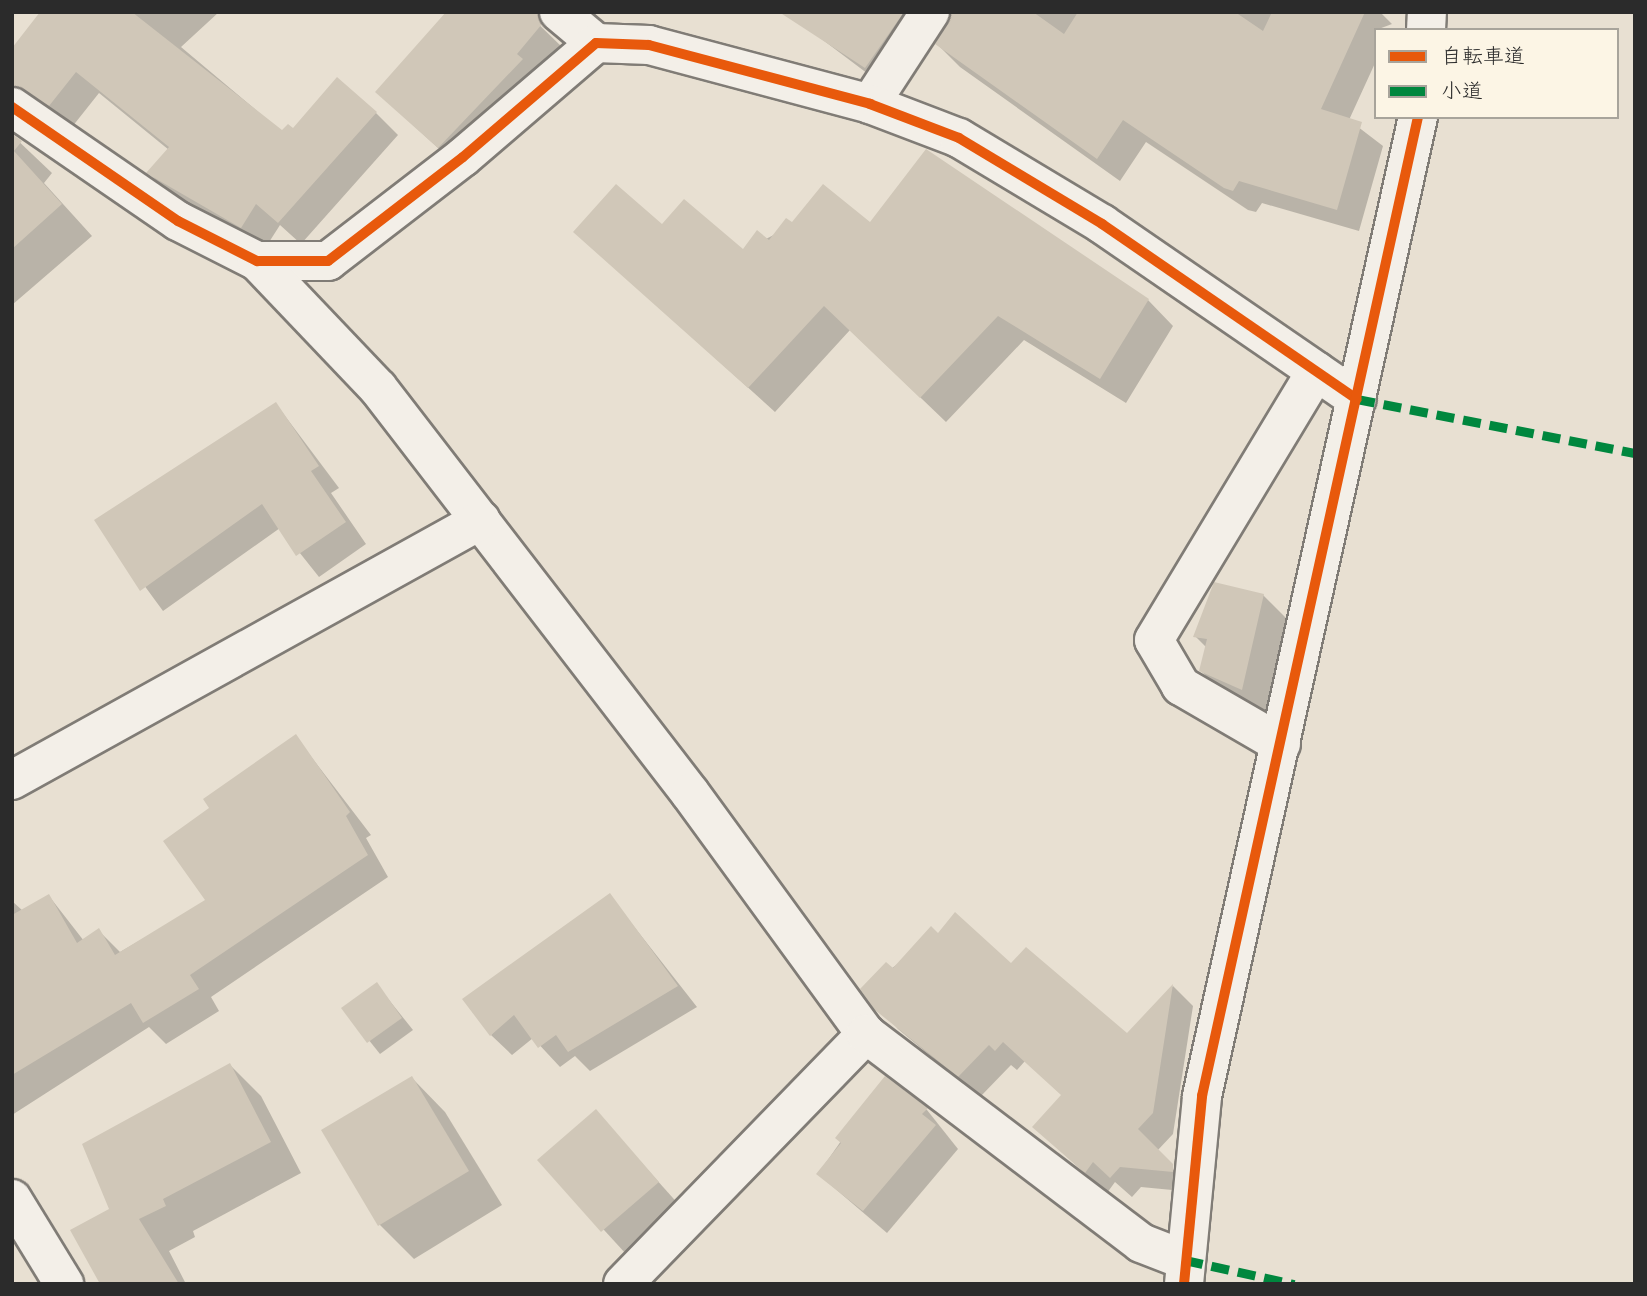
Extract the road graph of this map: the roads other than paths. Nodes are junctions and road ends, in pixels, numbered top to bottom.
1 (559, 12) edge
2 (930, 12) edge
3 (596, 43) junction
4 (870, 104) junction
5 (12, 107) edge
6 (1418, 119) edge
7 (257, 261) junction
8 (1316, 371) junction
9 (1357, 399) junction
10 (481, 520) junction
11 (1280, 744) junction
12 (12, 780) edge
13 (866, 1034) junction
14 (12, 1199) edge
15 (1185, 1272) edge
16 (64, 1284) edge
17 (623, 1284) edge

1 - 3 street
2 - 4 street
3 - 4 street
3 - 7 street
4 - 8 street
5 - 7 street
6 - 9 street
7 - 10 street
8 - 9 street
8 - 11 street
9 - 11 street
10 - 12 street
10 - 13 street
11 - 15 street
13 - 15 street
13 - 17 street
14 - 16 street

